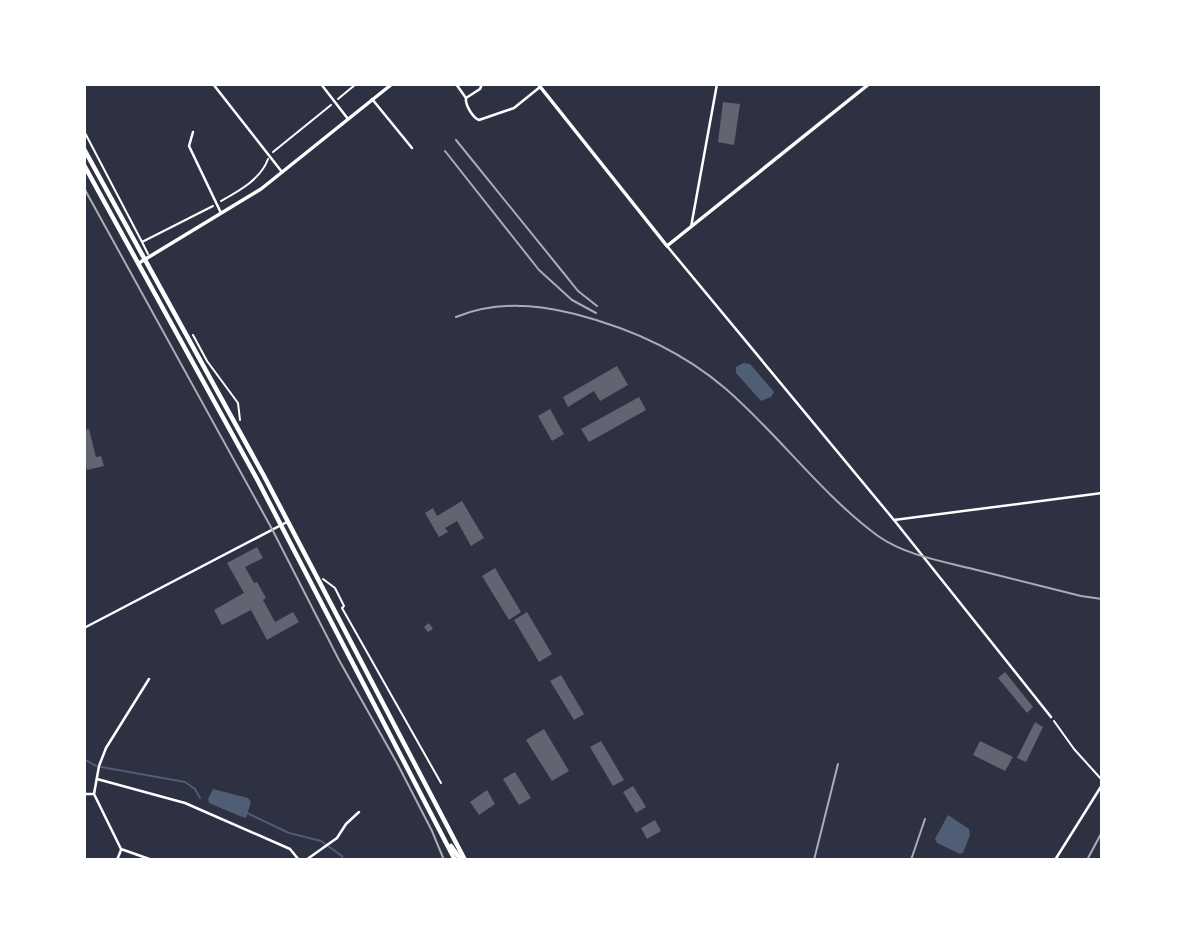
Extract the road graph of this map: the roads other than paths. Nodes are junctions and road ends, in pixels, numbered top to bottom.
1 (213, 84) edge
2 (321, 84) edge
3 (392, 84) edge
4 (456, 84) edge
5 (482, 84) edge
6 (717, 84) edge
7 (869, 84) edge
8 (539, 85) edge
9 (466, 98) junction
10 (373, 99) junction
11 (348, 119) junction
12 (193, 132) dead end
13 (412, 148) dead end
14 (84, 149) edge
15 (84, 165) edge
16 (282, 172) junction
17 (221, 213) junction
18 (691, 227) junction
19 (667, 246) junction
20 (147, 258) junction
21 (139, 263) junction
22 (1102, 493) edge
23 (894, 520) junction
24 (287, 522) junction
25 (281, 525) junction
26 (84, 628) edge
27 (149, 679) dead end
28 (1051, 717) road end
29 (97, 779) junction
30 (1102, 785) edge
31 (84, 794) edge
32 (94, 794) junction
33 (359, 812) dead end
34 (444, 837) junction
35 (121, 849) junction
36 (117, 860) edge
37 (152, 860) edge
38 (299, 860) edge
39 (306, 860) edge
40 (455, 860) edge
41 (463, 860) edge
42 (1055, 860) edge

1 - 16 street
2 - 11 street
3 - 10 street
4 - 9 street
5 - 9 street
6 - 18 street
7 - 18 street
8 - 9 street
8 - 19 street
10 - 11 street
10 - 13 street
11 - 16 street
12 - 17 street
14 - 20 main road
15 - 21 main road
16 - 17 street
17 - 20 street
18 - 19 street
19 - 23 street
20 - 21 street
20 - 24 main road
21 - 25 main road
22 - 23 street
23 - 28 street
24 - 25 street
24 - 41 main road
25 - 26 street
25 - 34 main road
27 - 29 street
29 - 32 street
29 - 38 street
30 - 42 street
31 - 32 street
32 - 35 street
33 - 39 street
34 - 40 main road
34 - 41 main road
35 - 36 street
35 - 37 street

